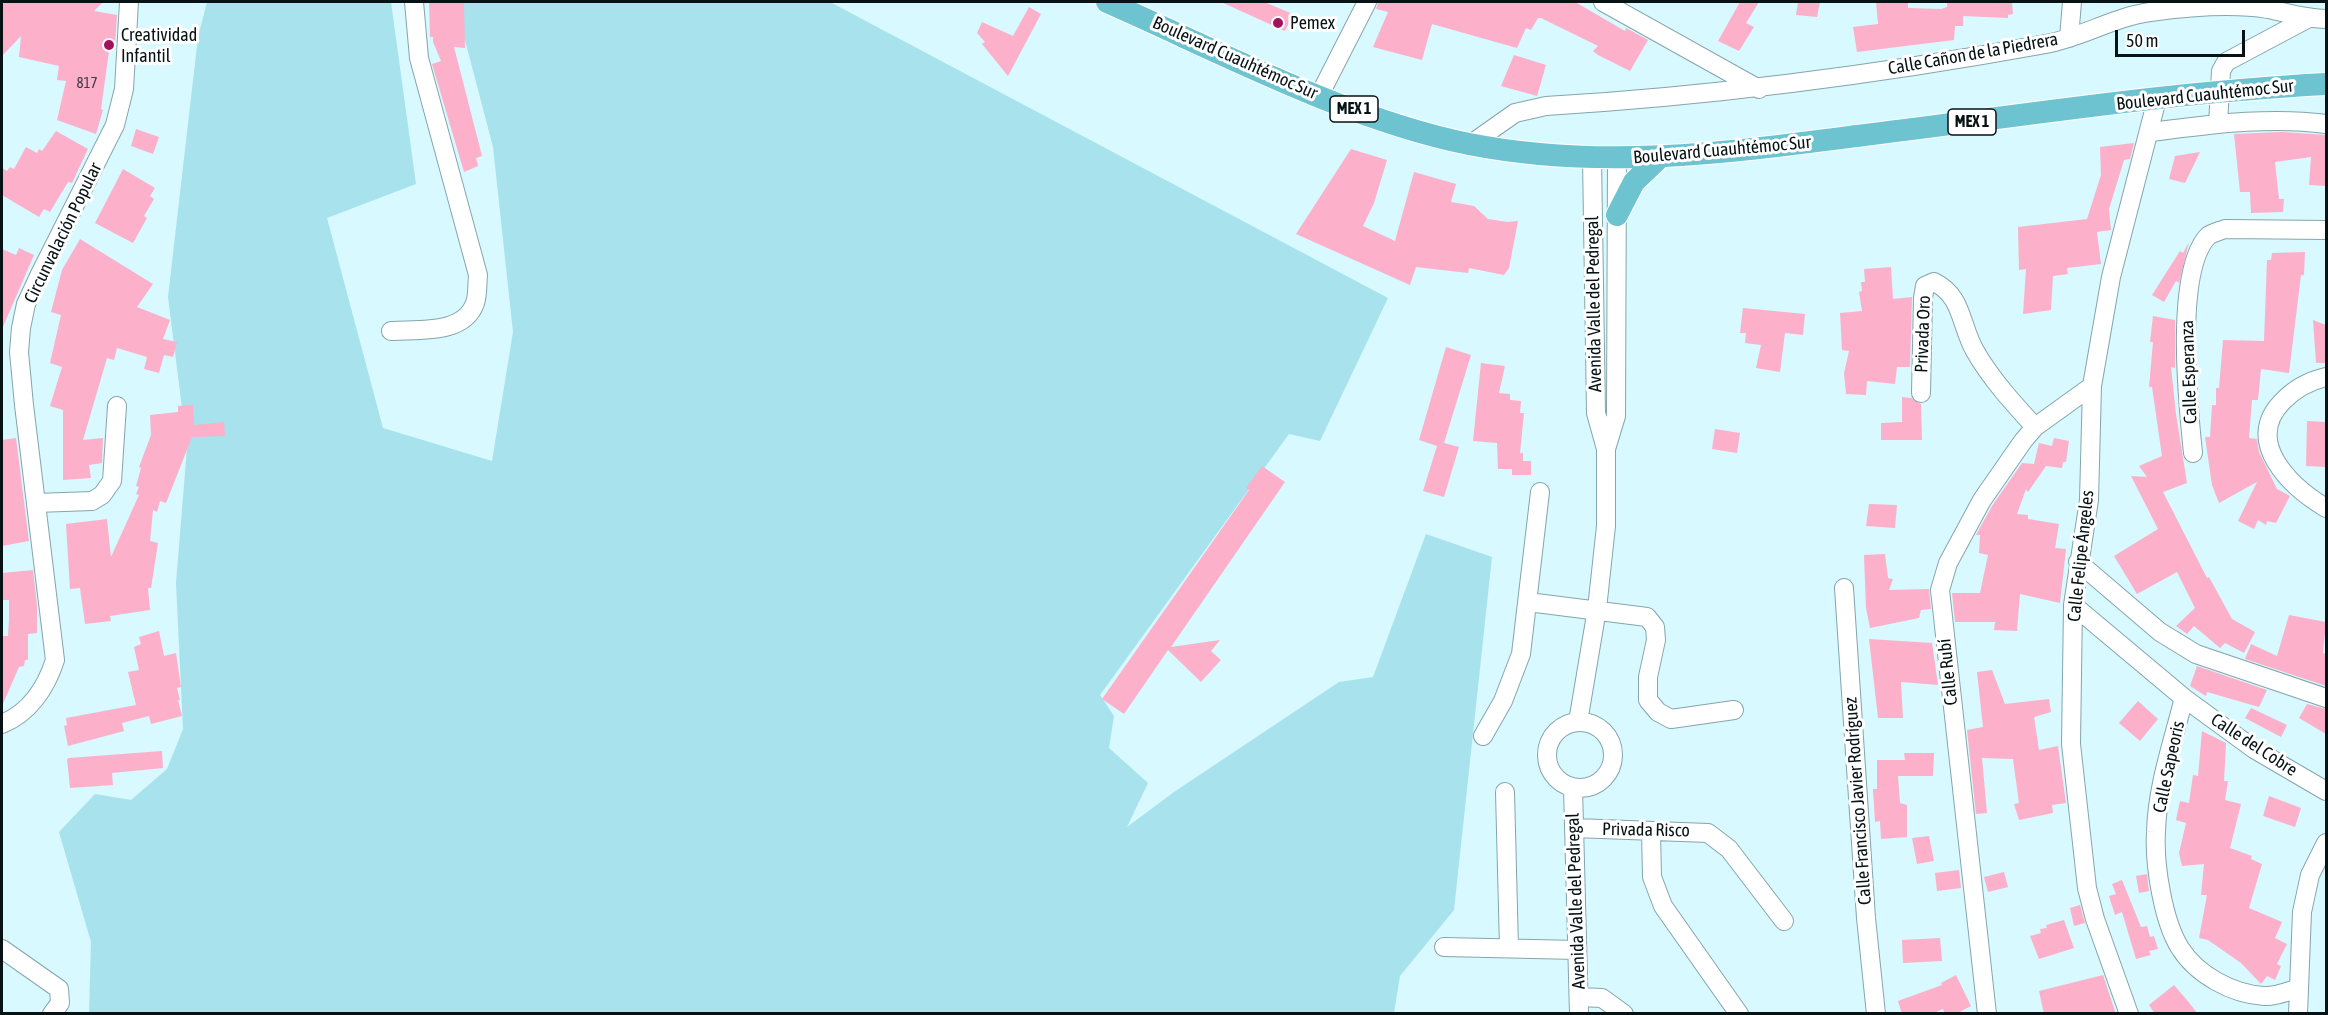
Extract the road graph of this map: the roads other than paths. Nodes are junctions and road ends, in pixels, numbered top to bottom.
1 (129, 2) edge
2 (414, 2) edge
3 (1107, 2) edge
4 (1367, 2) edge
5 (1603, 2) edge
6 (2072, 2) edge
7 (2267, 5) edge
8 (2307, 19) junction
9 (2326, 19) edge
10 (2069, 38) junction
11 (2326, 84) edge
12 (1759, 89) junction
13 (2219, 90) junction
14 (1319, 96) junction
15 (2157, 99) junction
16 (2218, 124) junction
17 (2326, 124) edge
18 (2150, 132) junction
19 (1471, 144) junction
20 (1592, 158) junction
21 (1659, 158) junction
22 (1617, 160) junction
23 (1617, 215) junction
24 (2326, 230) edge
25 (391, 331) dead end
26 (1617, 332) junction
27 (1595, 333) junction
28 (2326, 377) edge
29 (2092, 386) junction
30 (1921, 393) dead end
31 (117, 406) dead end
32 (2035, 427) junction
33 (1606, 448) junction
34 (2193, 453) dead end
35 (1540, 492) dead end
36 (36, 503) junction
37 (2326, 508) edge
38 (2078, 562) junction
39 (1844, 588) dead end
40 (1528, 602) junction
41 (2073, 605) junction
42 (1597, 609) junction
43 (2184, 698) junction
44 (2326, 698) edge
45 (1734, 710) dead end
46 (1578, 722) junction
47 (2, 724) edge
48 (1483, 736) dead end
49 (1573, 788) junction
50 (2326, 791) edge
51 (1505, 792) dead end
52 (1575, 828) junction
53 (1651, 832) junction
54 (2326, 843) edge
55 (1784, 921) dead end
56 (1444, 947) dead end
57 (1509, 948) junction
58 (2, 949) edge
59 (1577, 950) junction
60 (2300, 988) junction
61 (1579, 1005) edge
62 (52, 1014) edge
63 (1624, 1014) edge
64 (1739, 1014) edge
65 (1876, 1014) edge
66 (1987, 1014) edge
67 (2129, 1014) edge
68 (2298, 1014) edge

1 - 36 street, Circunvalación Popular
2 - 25 street
3 - 14 main road, Boulevard Cuauhtémoc Sur / MEX 1
4 - 14 street
5 - 12 street
6 - 10 street
7 - 8 street, Calle Cañon de la Piedrera
7 - 10 street, Calle Cañon de la Piedrera
8 - 9 street, Calle Cañon de la Piedrera
8 - 13 street
10 - 12 street, Calle Cañon de la Piedrera
11 - 13 main road, Boulevard Cuauhtémoc Sur / MEX 1
12 - 19 street, Calle Cañon de la Piedrera
13 - 15 main road, Boulevard Cuauhtémoc Sur / MEX 1
13 - 16 street
14 - 19 main road, Boulevard Cuauhtémoc Sur / MEX 1
15 - 18 street, Calle Felipe Ángeles
15 - 21 main road, Boulevard Cuauhtémoc Sur / MEX 1
16 - 17 street
16 - 18 street
18 - 29 street, Calle Felipe Ángeles
19 - 20 main road, Boulevard Cuauhtémoc Sur / MEX 1
20 - 22 main road, Boulevard Cuauhtémoc Sur / MEX 1
20 - 27 street, Avenida Valle del Pedregal
21 - 22 main road, Boulevard Cuauhtémoc Sur / MEX 1
21 - 23 main road
22 - 23 street, Avenida Valle del Pedregal
23 - 26 street, Avenida Valle del Pedregal
24 - 34 street, Calle Esperanza
26 - 27 street
26 - 33 street, Avenida Valle del Pedregal
27 - 33 street, Avenida Valle del Pedregal
28 - 37 street
29 - 32 street, Calle Rubí
29 - 38 street, Calle Felipe Ángeles
30 - 32 street, Privada Oro
31 - 36 street
32 - 66 street, Calle Rubí
33 - 42 street, Avenida Valle del Pedregal
35 - 40 street
36 - 47 street, Circunvalación Popular
38 - 41 street, Calle Felipe Ángeles
38 - 44 street
39 - 65 street, Calle Francisco Javier Rodríguez
40 - 42 street
40 - 48 street
41 - 43 street, Calle del Cobre
41 - 67 street, Calle Felipe Ángeles
42 - 45 street
42 - 46 street, Avenida Valle del Pedregal
43 - 50 street, Calle del Cobre
43 - 60 street, Calle Sapeoris
46 - 49 street
46 - 49 street
49 - 52 street, Avenida Valle del Pedregal
51 - 57 street
52 - 53 street, Privada Risco
52 - 59 street, Avenida Valle del Pedregal
53 - 55 street, Privada Risco
53 - 64 street
54 - 60 street
56 - 57 street
57 - 59 street
58 - 62 street
59 - 61 street, Avenida Valle del Pedregal
60 - 68 street
61 - 63 street

